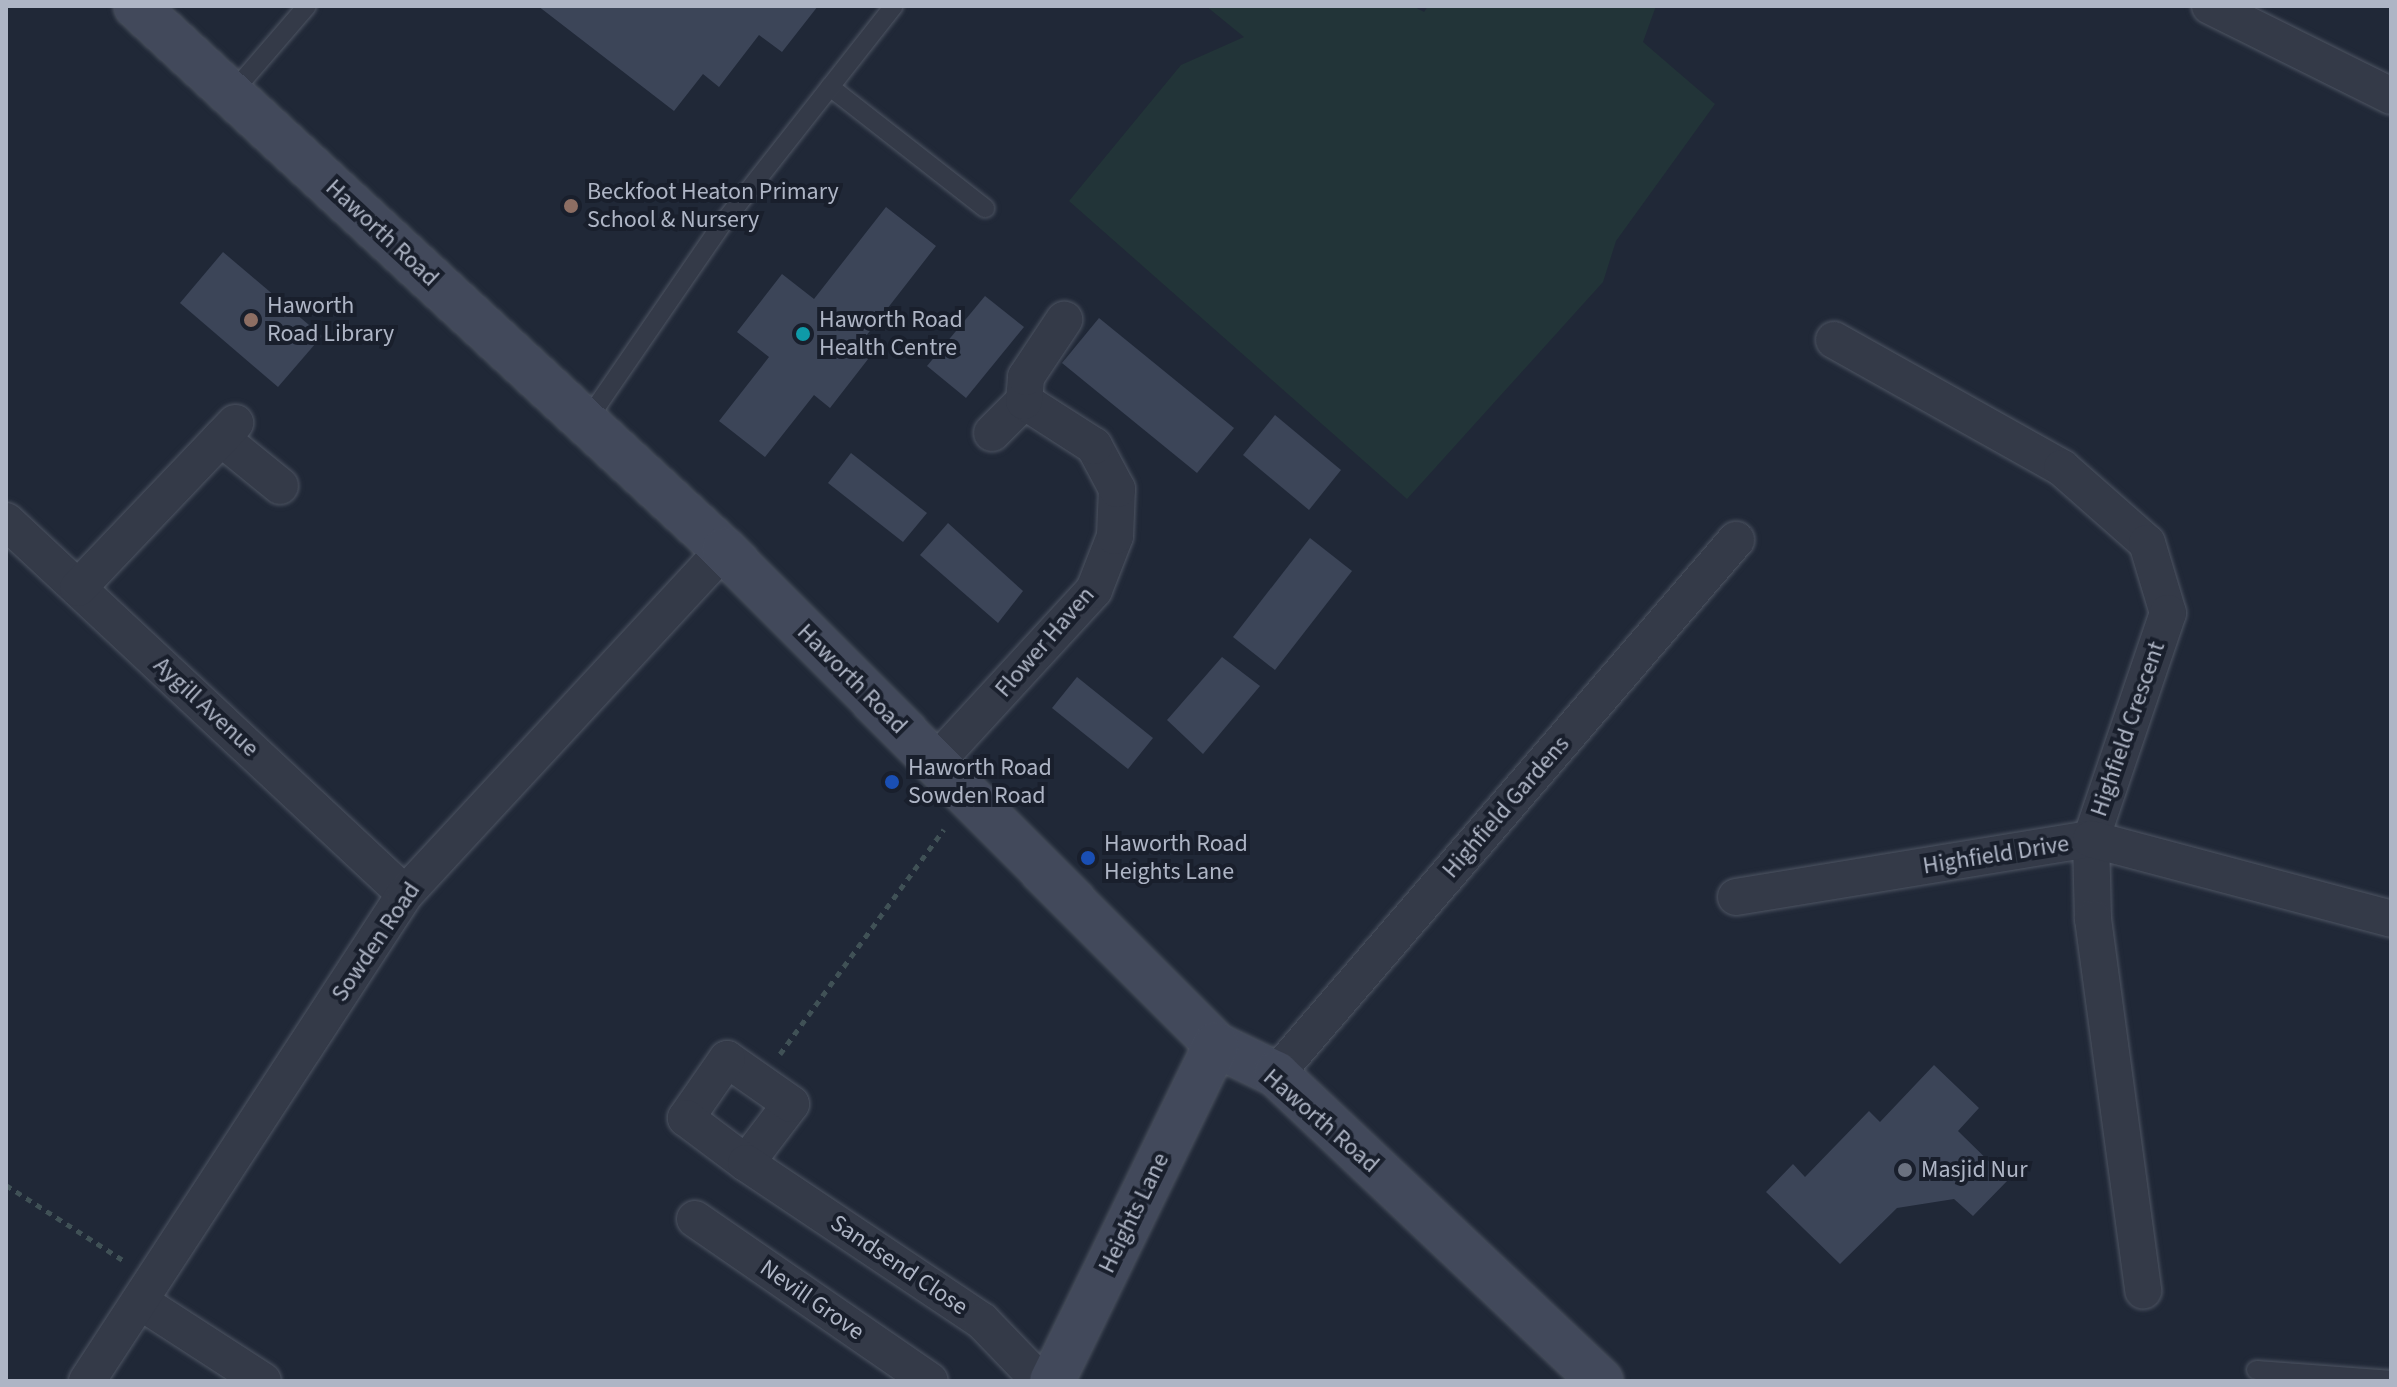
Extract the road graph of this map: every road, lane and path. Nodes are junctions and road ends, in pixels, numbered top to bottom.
1 (136, 6) edge
2 (307, 6) edge
3 (894, 6) edge
4 (2210, 6) edge
5 (830, 87) junction
6 (231, 94) junction
7 (2391, 96) edge
8 (985, 208) dead end
9 (1064, 320) dead end
10 (1834, 340) dead end
11 (1024, 401) junction
12 (586, 422) junction
13 (992, 433) dead end
14 (280, 486) dead end
15 (6, 521) edge
16 (1736, 540) dead end
17 (724, 550) junction
18 (78, 588) junction
19 (935, 763) junction
20 (969, 797) junction
21 (2091, 839) junction
22 (405, 894) junction
23 (1736, 897) dead end
24 (2391, 919) edge
25 (1216, 1045) junction
26 (1276, 1074) junction
27 (760, 1082) junction
28 (746, 1163) junction
29 (6, 1185) edge
30 (695, 1219) dead end
31 (148, 1291) junction
32 (2143, 1291) dead end
33 (2256, 1370) dead end
34 (2391, 1380) edge
35 (87, 1381) edge
36 (263, 1381) edge
37 (930, 1381) edge
38 (1040, 1381) edge
39 (1052, 1381) edge
40 (1601, 1381) edge

1 - 6 main road, Haworth Road
2 - 6 lane
3 - 5 lane
4 - 7 street
5 - 8 lane
5 - 12 lane
6 - 12 main road, Haworth Road
9 - 11 street
10 - 21 street, Highfield Crescent
11 - 13 street
11 - 19 street, Flower Haven
12 - 17 main road, Haworth Road
14 - 18 street
15 - 18 street, Aygill Avenue
16 - 26 street, Highfield Gardens
17 - 19 main road, Haworth Road
17 - 22 street, Sowden Road
18 - 22 street, Aygill Avenue
19 - 20 main road, Haworth Road
20 - 25 main road, Haworth Road
20 - 27 path
21 - 23 street, Highfield Drive
21 - 24 street, Highfield Drive
21 - 32 street, Highfield Crescent
22 - 31 street, Sowden Road
25 - 26 main road, Haworth Road
25 - 39 main road, Heights Lane
26 - 40 main road, Haworth Road
27 - 28 street, Sandsend Close
27 - 28 street, Sandsend Close
28 - 38 street, Sandsend Close
29 - 31 path
30 - 37 street, Nevill Grove
31 - 35 street, Sowden Road
31 - 36 street
33 - 34 lane

